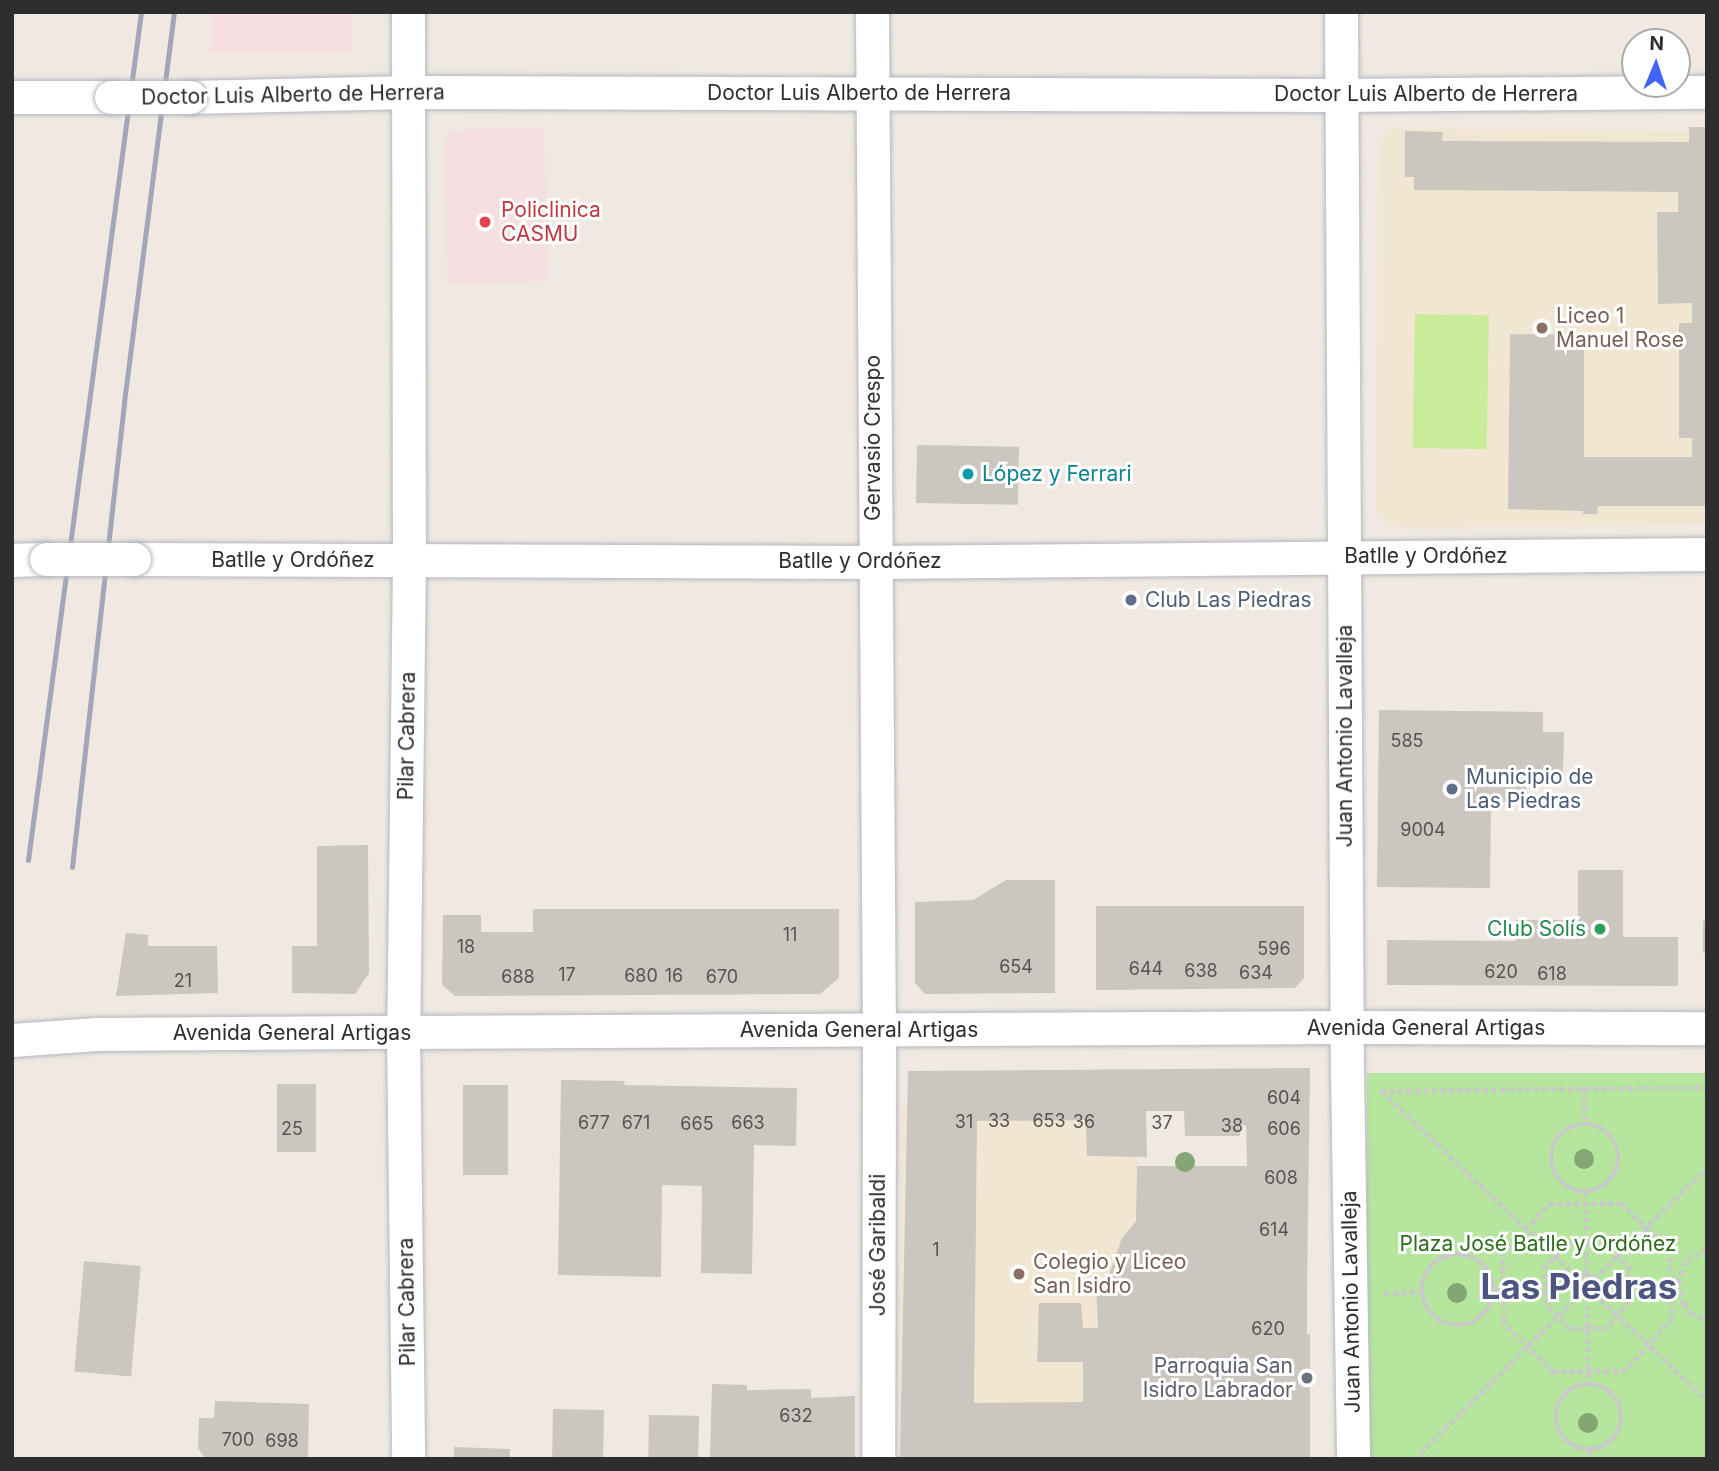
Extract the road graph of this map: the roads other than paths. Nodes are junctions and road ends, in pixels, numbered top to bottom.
1 (408, 12) edge
2 (872, 12) edge
3 (1341, 12) edge
4 (409, 92) junction
5 (872, 92) junction
6 (1707, 92) edge
7 (1340, 95) junction
8 (12, 97) edge
9 (1707, 554) edge
10 (1344, 556) junction
11 (12, 560) edge
12 (409, 561) junction
13 (874, 562) junction
14 (1347, 1027) junction
15 (1707, 1028) edge
16 (878, 1031) junction
17 (403, 1032) junction
18 (12, 1040) edge
19 (408, 1459) edge
20 (878, 1459) edge
21 (1353, 1459) edge

1 - 4 street, Pilar Cabrera
2 - 5 street, Gervasio Crespo
3 - 7 street, Juan Antonio Lavalleja
4 - 5 street, Doctor Luis Alberto de Herrera
4 - 8 street, Doctor Luis Alberto de Herrera, bridge
4 - 12 street, Pilar Cabrera
5 - 7 street, Doctor Luis Alberto de Herrera
5 - 13 street, Gervasio Crespo
6 - 7 street, Doctor Luis Alberto de Herrera
7 - 10 street, Juan Antonio Lavalleja
9 - 10 street, Batlle y Ordóñez
10 - 13 street, Batlle y Ordóñez
10 - 14 street, Juan Antonio Lavalleja
11 - 12 street, Batlle y Ordóñez, bridge
12 - 13 street, Batlle y Ordóñez
12 - 17 street, Pilar Cabrera
13 - 16 street, Gervasio Crespo
14 - 15 street, Avenida General Artigas
14 - 16 street, Avenida General Artigas
14 - 21 street, Juan Antonio Lavalleja
16 - 17 street, Avenida General Artigas
16 - 20 street, José Garibaldi
17 - 18 street, Avenida General Artigas
17 - 19 street, Pilar Cabrera

